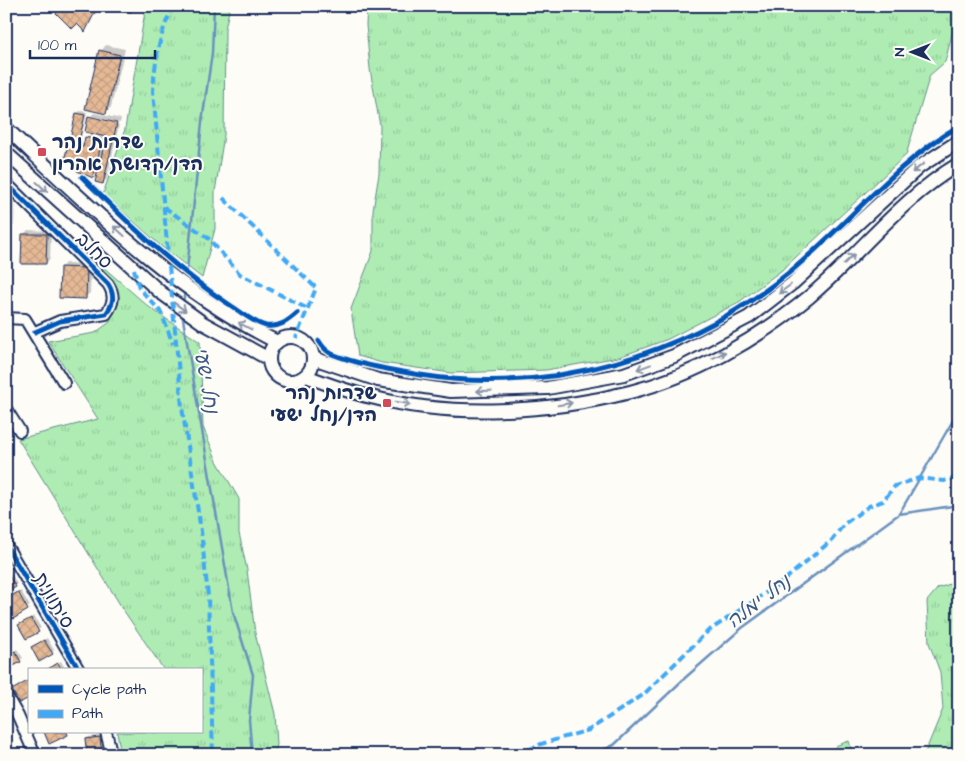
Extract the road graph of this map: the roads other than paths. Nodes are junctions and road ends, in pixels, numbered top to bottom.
1 (6, 128) edge
2 (959, 141) edge
3 (6, 153) edge
4 (959, 164) edge
5 (6, 183) edge
6 (6, 318) edge
7 (35, 332) junction
8 (277, 342) junction
9 (313, 358) junction
10 (269, 359) junction
11 (306, 376) junction
12 (64, 383) dead end
13 (6, 409) edge
14 (20, 431) dead end
15 (6, 544) edge
16 (78, 668) edge
17 (6, 695) edge
18 (107, 734) edge
19 (36, 755) edge
20 (112, 755) edge

8 -> 1 main road
2 -> 9 main road
3 -> 10 main road
11 -> 4 main road
5 - 7 street, סחלב
6 - 7 street
7 - 12 street
8 - 9 main road
8 - 10 main road
9 - 11 main road
10 - 11 main road
13 - 14 street
15 - 16 street, סיתוונית
17 - 19 street
18 - 20 street

